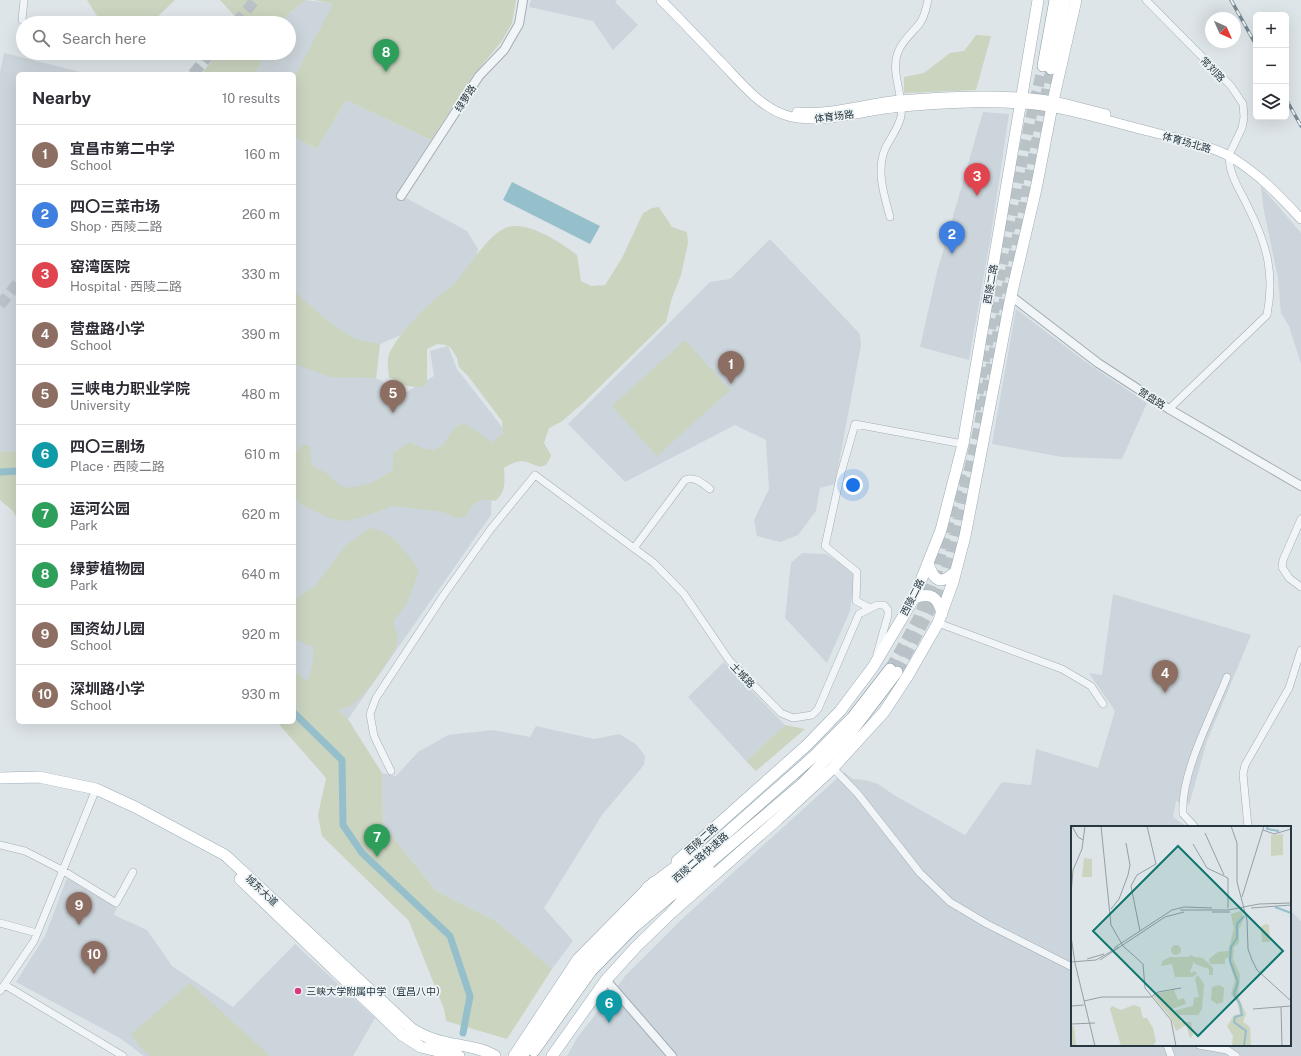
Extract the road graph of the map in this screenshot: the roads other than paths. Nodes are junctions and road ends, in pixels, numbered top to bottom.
1 (24, 0) edge
2 (523, 0) edge
3 (662, 0) edge
4 (668, 0) edge
5 (928, 0) edge
6 (1038, 0) edge
7 (1048, 0) edge
8 (1055, 0) edge
9 (1065, 0) edge
10 (1076, 0) edge
11 (1146, 0) edge
12 (22, 16) edge
13 (1043, 67) junction
14 (1021, 100) junction
15 (901, 103) junction
16 (1052, 104) junction
17 (1230, 154) junction
18 (401, 196) dead end
19 (1301, 211) edge
20 (890, 217) dead end
21 (1301, 219) edge
22 (1011, 296) junction
23 (1169, 409) junction
24 (963, 444) junction
25 (1301, 486) edge
26 (710, 489) dead end
27 (1301, 519) edge
28 (634, 548) junction
29 (928, 563) junction
30 (955, 572) junction
31 (1301, 587) edge
32 (914, 598) junction
33 (870, 608) junction
34 (940, 618) junction
35 (1301, 650) edge
36 (873, 667) junction
37 (1227, 677) dead end
38 (1103, 704) dead end
39 (833, 768) junction
40 (391, 771) dead end
41 (0, 778) edge
42 (0, 784) edge
43 (781, 787) junction
44 (94, 792) junction
45 (1194, 826) edge
46 (1248, 826) edge
47 (743, 834) junction
48 (0, 845) edge
49 (62, 870) junction
50 (133, 872) dead end
51 (681, 880) junction
52 (647, 888) junction
53 (671, 913) junction
54 (0, 923) edge
55 (37, 933) junction
56 (1071, 966) edge
57 (606, 980) junction
58 (5, 985) junction
59 (0, 991) edge
60 (1167, 1046) edge
61 (1205, 1046) edge
62 (437, 1054) edge
63 (123, 1056) edge
64 (459, 1056) edge
65 (495, 1056) edge
66 (514, 1056) edge
67 (522, 1056) edge
68 (531, 1056) edge
69 (552, 1056) edge
70 (672, 1056) edge
71 (1171, 1056) edge
72 (1236, 1056) edge

1 - 12 street
2 - 18 street, 绿萝路
3 - 15 main road, 体育场路
4 - 15 main road, 体育场路
5 - 15 street
6 - 14 main road, 西陵二路
7 - 13 main road
8 - 13 main road
9 - 13 main road
10 - 16 main road
11 - 17 street, 常刘路
14 - 15 main road, 体育场路
14 - 16 main road, 体育场路
14 - 24 main road, 西陵二路
15 - 20 street
16 - 17 main road, 体育场北路
16 - 22 main road
17 - 19 main road, 体育场北路
17 - 21 main road, 体育场北路
17 - 23 street
22 - 23 street, 营盘路
22 - 30 main road
23 - 25 street, 营盘路
24 - 29 main road, 西陵二路
24 - 33 street
26 - 28 street
27 - 31 street
28 - 33 street, 土城路
28 - 40 street, 土城路
29 - 30 main road
29 - 32 main road, 西陵二路
30 - 34 main road
32 - 34 main road
32 - 36 main road, 西陵二路
33 - 36 street
34 - 38 street
34 - 39 main road
35 - 46 street
36 - 52 main road, 西陵二路
37 - 45 street
39 - 53 main road
39 - 56 street
41 - 44 main road, 城东大道
42 - 44 main road, 城东大道
43 - 47 main road, 西陵二路快速路
43 - 51 main road, 西陵二路快速路
43 - 52 main road
44 - 49 street
44 - 62 main road, 城东大道
44 - 65 main road, 城东大道
47 - 51 main road, 西陵二路快速路
47 - 53 main road
48 - 49 street
49 - 50 street
49 - 55 street
51 - 67 main road, 西陵二路快速路
51 - 68 main road, 西陵二路快速路
52 - 66 main road, 西陵二路
53 - 57 main road
54 - 55 street
55 - 58 street
57 - 69 main road
57 - 70 street
58 - 59 street
58 - 63 street
60 - 71 street
61 - 72 street
62 - 64 main road, 城东大道

